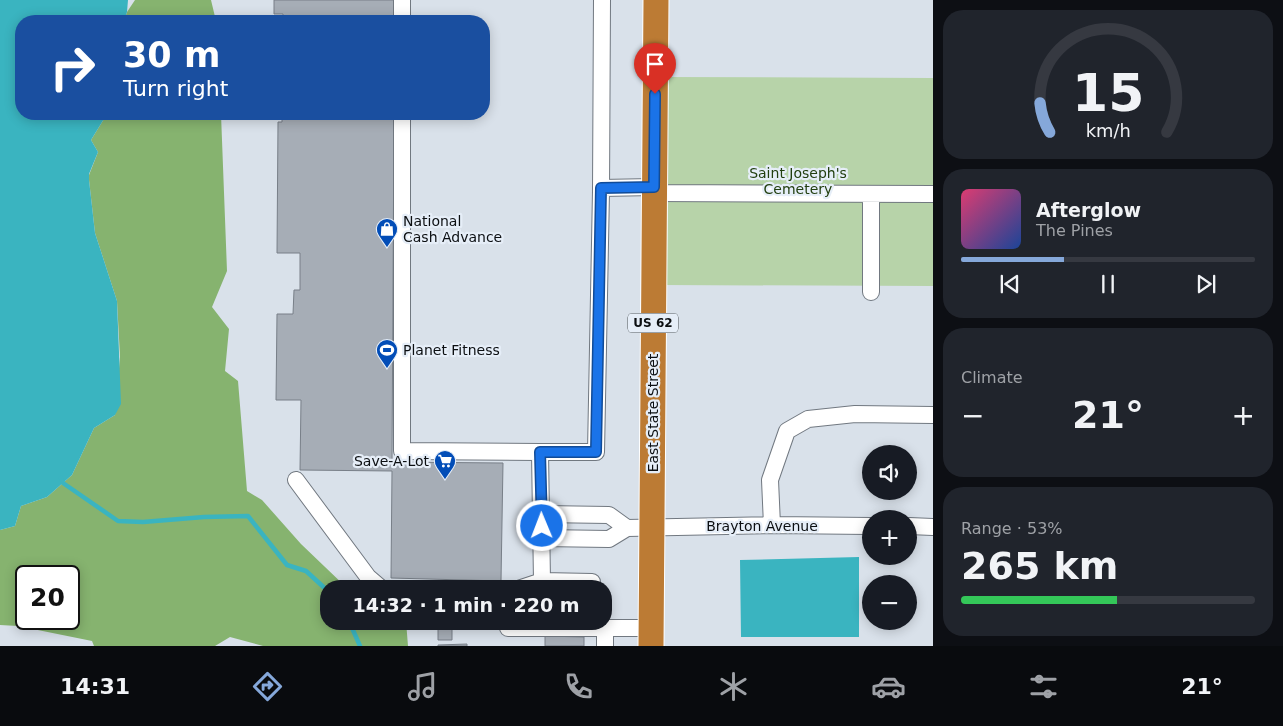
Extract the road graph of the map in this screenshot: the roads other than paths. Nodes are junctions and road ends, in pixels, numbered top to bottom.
1 (402, 0) edge
2 (602, 0) edge
3 (656, 0) edge
4 (402, 15) edge
5 (402, 120) edge
6 (601, 188) junction
7 (654, 190) junction
8 (871, 194) junction
9 (933, 194) edge
10 (871, 292) dead end
11 (933, 415) edge
12 (540, 452) junction
13 (296, 480) dead end
14 (542, 514) junction
15 (772, 525) junction
16 (862, 526) edge
17 (917, 526) edge
18 (933, 526) edge
19 (652, 527) junction
20 (627, 528) junction
21 (542, 538) junction
22 (372, 580) edge
23 (542, 580) edge
24 (612, 629) edge
25 (605, 630) edge
26 (652, 637) edge
27 (605, 646) edge

1 - 4 street
2 - 6 street
3 - 7 highway, East State Street / US 62
5 - 12 street
6 - 7 street
6 - 12 street
7 - 8 street
7 - 19 highway, East State Street / US 62
8 - 9 street
8 - 10 street
11 - 15 street
12 - 14 street
13 - 22 street
14 - 20 street
14 - 21 street
15 - 16 street, Brayton Avenue
15 - 19 street, Brayton Avenue
17 - 18 street
19 - 20 street, Brayton Avenue
19 - 26 highway, East State Street / US 62
20 - 21 street
21 - 23 street
24 - 26 street
25 - 27 street

